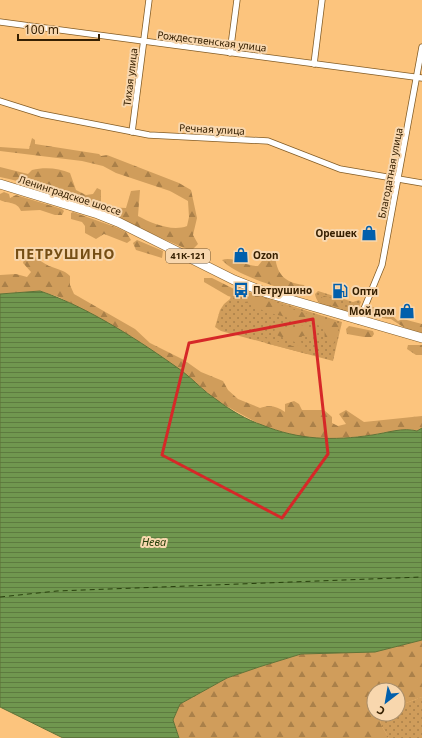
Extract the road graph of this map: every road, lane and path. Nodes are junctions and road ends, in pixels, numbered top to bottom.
1 (149, 0) edge
2 (237, 0) edge
3 (322, 0) edge
4 (0, 22) edge
5 (144, 41) junction
6 (422, 47) edge
7 (230, 53) junction
8 (314, 64) junction
9 (419, 78) edge
10 (0, 101) edge
11 (132, 132) junction
12 (398, 179) junction
13 (422, 183) edge
14 (0, 184) edge
15 (359, 321) junction
16 (422, 338) edge

1 - 5 street, Тихая улица
2 - 7 street
3 - 8 street
4 - 5 street, Рождественская улица
5 - 7 street, Рождественская улица
5 - 11 street, Тихая улица
6 - 9 street, Благодатная улица
7 - 8 street, Рождественская улица
8 - 9 street, Рождественская улица
9 - 12 street, Благодатная улица
10 - 11 street, Речная улица
11 - 12 street, Речная улица
12 - 13 street, Речная улица
12 - 15 street, Благодатная улица
14 - 15 main road, Ленинградское шоссе / 41К-121
15 - 16 main road, Ленинградское шоссе / 41К-121

